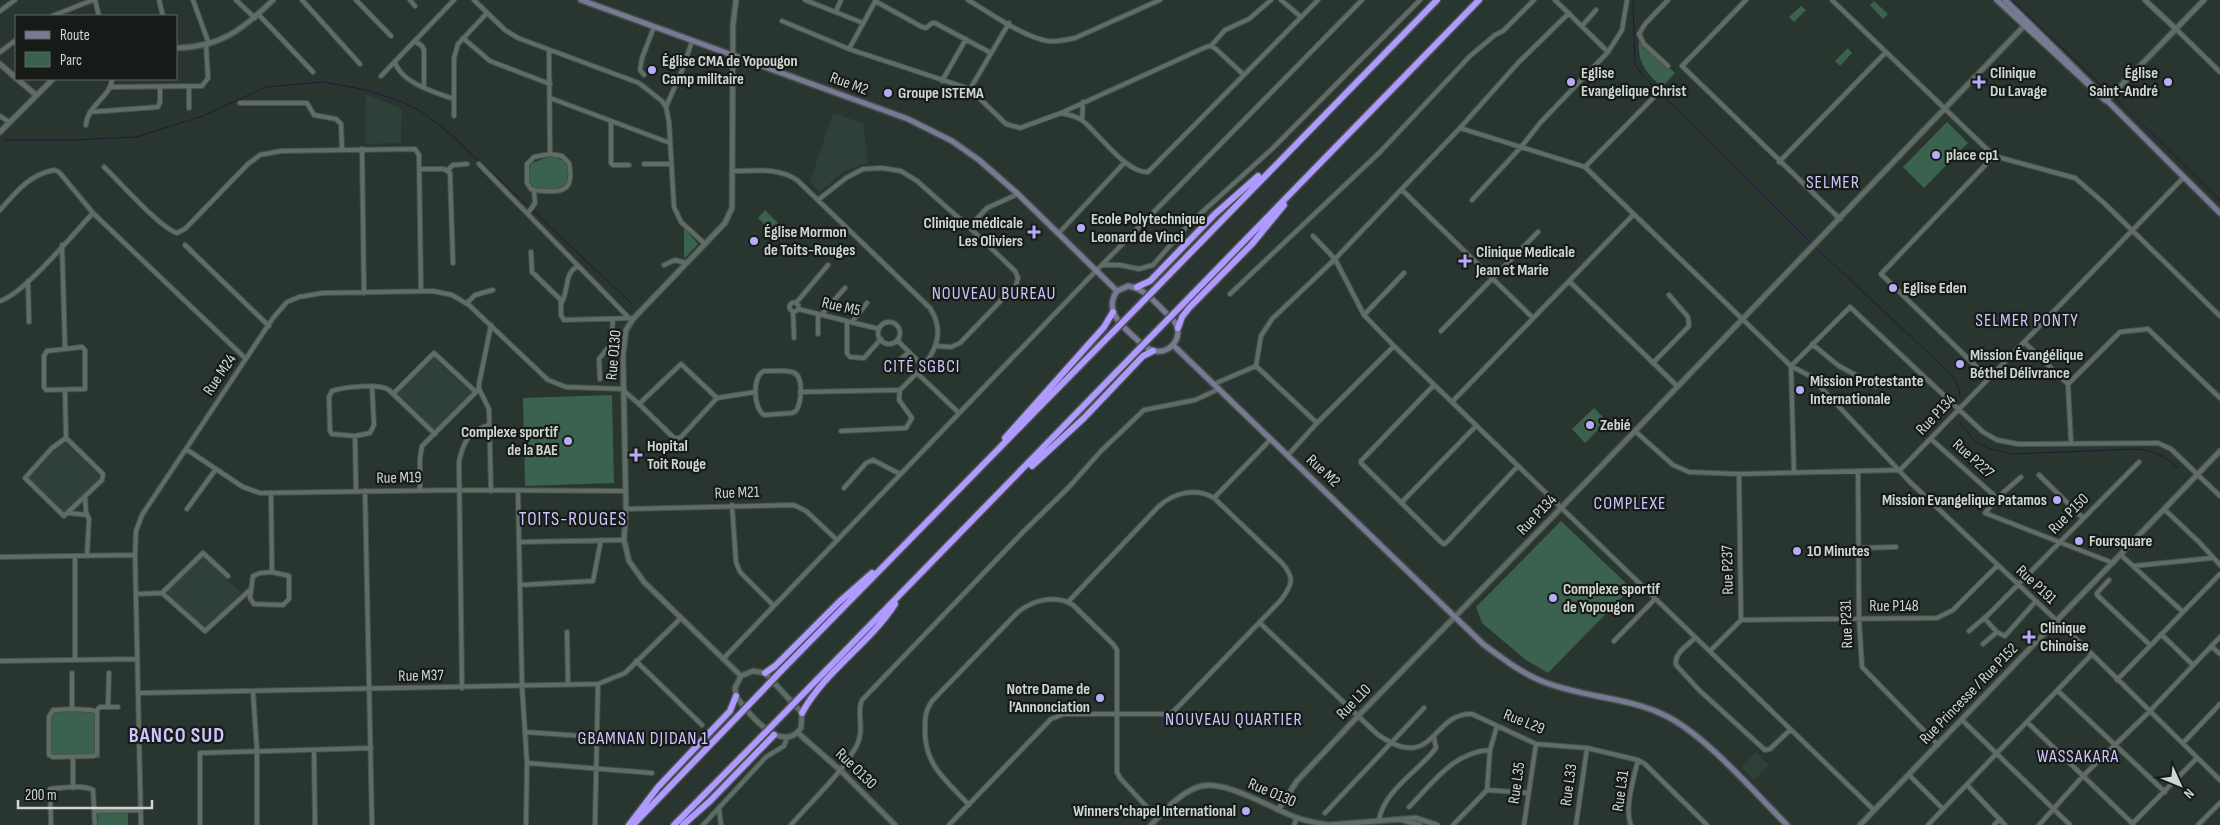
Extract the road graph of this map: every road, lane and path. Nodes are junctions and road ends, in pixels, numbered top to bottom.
1 (15, 0) edge
2 (94, 0) edge
3 (159, 0) edge
4 (193, 0) edge
5 (236, 0) edge
6 (273, 0) edge
7 (302, 0) edge
8 (356, 0) edge
9 (410, 0) edge
10 (454, 0) edge
11 (474, 0) edge
12 (581, 0) edge
13 (736, 0) edge
14 (805, 0) edge
15 (841, 0) edge
16 (875, 0) edge
17 (968, 0) edge
18 (1271, 0) edge
19 (1281, 0) edge
20 (1318, 0) edge
21 (1362, 0) edge
22 (1420, 0) edge
23 (1437, 0) edge
24 (1480, 0) edge
25 (1534, 0) edge
26 (1555, 0) edge
27 (1627, 0) edge
28 (1668, 0) edge
29 (1746, 0) edge
30 (1832, 0) edge
31 (1997, 0) edge
32 (2005, 0) edge
33 (2145, 0) edge
34 (2204, 0) edge
35 (1157, 1) edge
36 (415, 6) dead end
37 (1596, 10) dead end
38 (0, 11) edge
39 (836, 11) junction
40 (486, 13) junction
41 (1569, 13) junction
42 (55, 15) edge
43 (99, 15) edge
44 (163, 15) edge
45 (256, 16) junction
46 (1301, 17) junction
47 (782, 21) dead end
48 (863, 23) junction
49 (1009, 24) junction
50 (1582, 26) junction
51 (2024, 26) junction
52 (654, 27) junction
53 (2176, 29) junction
54 (390, 36) dead end
55 (463, 38) junction
56 (966, 39) junction
57 (15, 41) edge
58 (414, 41) junction
59 (692, 41) junction
60 (208, 45) junction
61 (1211, 46) junction
62 (178, 48) edge
63 (849, 49) junction
64 (549, 50) junction
65 (0, 52) edge
66 (1608, 52) junction
67 (1886, 52) junction
68 (991, 53) junction
69 (732, 56) junction
70 (395, 62) junction
71 (0, 64) edge
72 (360, 64) dead end
73 (1668, 66) dead end
74 (312, 72) dead end
75 (2220, 72) edge
76 (644, 75) dead end
77 (1244, 75) junction
78 (15, 76) edge
79 (381, 76) dead end
80 (19, 80) edge
81 (52, 80) edge
82 (112, 80) edge
83 (942, 81) junction
84 (550, 84) junction
85 (112, 87) junction
86 (160, 87) junction
87 (189, 87) junction
88 (424, 87) junction
89 (970, 89) junction
90 (36, 95) junction
91 (1654, 97) dead end
92 (550, 98) junction
93 (454, 99) junction
94 (2106, 100) junction
95 (1083, 102) junction
96 (240, 103) dead end
97 (666, 107) junction
98 (189, 108) dead end
99 (1944, 108) junction
100 (90, 112) junction
101 (1061, 113) junction
102 (0, 116) edge
103 (454, 116) dead end
104 (1082, 120) junction
105 (611, 121) junction
106 (9, 122) junction
107 (86, 125) dead end
108 (1460, 128) junction
109 (0, 132) edge
110 (1297, 142) junction
111 (670, 143) junction
112 (1522, 146) junction
113 (362, 149) junction
114 (342, 150) junction
115 (550, 154) junction
116 (1994, 156) junction
117 (1125, 162) junction
118 (1779, 162) junction
119 (468, 164) dead end
120 (479, 164) dead end
121 (644, 164) dead end
122 (671, 164) junction
123 (629, 165) dead end
124 (1317, 166) junction
125 (104, 167) dead end
126 (1585, 167) junction
127 (420, 169) junction
128 (448, 170) junction
129 (734, 170) junction
130 (2184, 177) junction
131 (534, 190) junction
132 (1402, 190) junction
133 (1018, 194) junction
134 (818, 200) junction
135 (1472, 200) dead end
136 (0, 210) edge
137 (530, 210) junction
138 (92, 213) junction
139 (2220, 213) edge
140 (1633, 215) junction
141 (1840, 219) junction
142 (970, 227) junction
143 (2132, 230) junction
144 (1538, 232) dead end
145 (1058, 234) junction
146 (1312, 236) dead end
147 (705, 244) junction
148 (62, 245) junction
149 (185, 245) dead end
150 (531, 252) dead end
151 (1335, 259) junction
152 (452, 264) dead end
153 (686, 264) junction
154 (664, 265) dead end
155 (828, 265) dead end
156 (1102, 265) junction
157 (578, 266) junction
158 (1096, 271) junction
159 (1404, 274) dead end
160 (1493, 278) junction
161 (28, 282) junction
162 (1570, 282) junction
163 (1137, 287) junction
164 (845, 288) dead end
165 (494, 290) dead end
166 (421, 291) junction
167 (1117, 291) junction
168 (364, 293) junction
169 (1230, 294) dead end
170 (1669, 296) dead end
171 (0, 301) edge
172 (561, 302) junction
173 (467, 303) junction
174 (796, 303) junction
175 (868, 303) dead end
176 (795, 310) junction
177 (1113, 312) junction
178 (820, 315) junction
179 (1364, 315) junction
180 (2220, 316) edge
181 (631, 318) junction
182 (1534, 318) junction
183 (613, 319) junction
184 (1742, 320) junction
185 (847, 321) junction
186 (29, 322) dead end
187 (852, 322) junction
188 (491, 325) junction
189 (269, 326) junction
190 (1178, 328) junction
191 (879, 329) junction
192 (1441, 331) dead end
193 (818, 334) dead end
194 (794, 338) dead end
195 (881, 339) junction
196 (898, 340) junction
197 (2024, 342) junction
198 (1812, 344) junction
199 (1173, 345) junction
200 (937, 346) junction
201 (1394, 346) junction
202 (65, 348) junction
203 (1153, 350) junction
204 (909, 352) junction
205 (246, 359) junction
206 (1653, 363) junction
207 (895, 364) dead end
208 (923, 366) junction
209 (1256, 366) junction
210 (1791, 366) junction
211 (917, 373) junction
212 (1988, 378) junction
213 (600, 379) dead end
214 (2068, 384) junction
215 (1434, 385) junction
216 (372, 386) junction
217 (1677, 386) junction
218 (1876, 386) dead end
219 (1217, 387) junction
220 (477, 390) junction
221 (624, 390) junction
222 (900, 390) junction
223 (65, 391) junction
224 (756, 392) junction
225 (800, 392) junction
226 (393, 394) junction
227 (2220, 397) edge
228 (717, 398) junction
229 (1452, 402) junction
230 (639, 404) junction
231 (1958, 410) junction
232 (959, 413) junction
233 (1316, 423) junction
234 (489, 425) junction
235 (1476, 426) junction
236 (841, 431) dead end
237 (1635, 431) junction
238 (435, 434) junction
239 (355, 436) junction
240 (66, 438) junction
241 (1272, 439) junction
242 (1931, 439) junction
243 (2071, 442) junction
244 (186, 448) junction
245 (2220, 451) edge
246 (1288, 456) junction
247 (2139, 462) dead end
248 (1518, 466) junction
249 (216, 469) junction
250 (1900, 470) junction
251 (1858, 471) junction
252 (1794, 473) junction
253 (900, 474) junction
254 (1739, 474) junction
255 (2198, 474) junction
256 (973, 475) junction
257 (2039, 475) dead end
258 (2021, 477) dead end
259 (844, 488) dead end
260 (459, 490) junction
261 (356, 491) junction
262 (420, 491) junction
263 (491, 491) junction
264 (518, 491) junction
265 (625, 491) junction
266 (365, 492) junction
267 (271, 494) junction
268 (86, 496) junction
269 (2220, 496) edge
270 (995, 498) junction
271 (1214, 498) junction
272 (1998, 498) junction
273 (1401, 503) junction
274 (732, 505) junction
275 (1561, 508) junction
276 (186, 510) dead end
277 (626, 510) junction
278 (2164, 510) junction
279 (69, 512) junction
280 (87, 515) junction
281 (2083, 518) junction
282 (601, 540) junction
283 (624, 540) junction
284 (837, 540) junction
285 (519, 542) junction
286 (2059, 542) junction
287 (1896, 547) dead end
288 (1859, 548) junction
289 (896, 553) junction
290 (135, 555) junction
291 (2121, 555) junction
292 (75, 556) junction
293 (87, 556) junction
294 (0, 557) edge
295 (2212, 558) junction
296 (2113, 563) junction
297 (2220, 565) edge
298 (1997, 566) junction
299 (2133, 566) junction
300 (272, 572) junction
301 (2220, 574) edge
302 (228, 576) dead end
303 (2109, 580) dead end
304 (520, 585) junction
305 (2017, 585) junction
306 (251, 589) junction
307 (162, 593) junction
308 (902, 593) junction
309 (136, 594) junction
310 (1655, 599) junction
311 (1068, 602) junction
312 (2036, 602) junction
313 (774, 606) junction
314 (2183, 612) junction
315 (1455, 617) junction
316 (1984, 618) junction
317 (680, 619) junction
318 (1859, 619) junction
319 (1741, 620) junction
320 (2057, 621) junction
321 (1260, 622) junction
322 (1969, 631) dead end
323 (567, 632) dead end
324 (1997, 632) junction
325 (2161, 634) junction
326 (2220, 637) edge
327 (1694, 638) junction
328 (1614, 641) dead end
329 (1983, 644) dead end
330 (2150, 645) junction
331 (2211, 646) junction
332 (1710, 652) junction
333 (2092, 654) junction
334 (2220, 654) edge
335 (137, 659) junction
336 (723, 659) junction
337 (74, 660) junction
338 (0, 661) edge
339 (636, 662) junction
340 (2193, 665) junction
341 (109, 673) dead end
342 (765, 673) junction
343 (72, 674) dead end
344 (741, 676) junction
345 (2117, 680) junction
346 (598, 684) junction
347 (568, 685) junction
348 (522, 686) junction
349 (462, 688) junction
350 (370, 690) junction
351 (2058, 691) junction
352 (253, 692) junction
353 (139, 693) junction
354 (736, 696) junction
355 (2220, 704) edge
356 (108, 707) junction
357 (118, 707) dead end
358 (1424, 708) dead end
359 (72, 709) junction
360 (2216, 709) junction
361 (96, 711) junction
362 (1116, 712) junction
363 (2149, 712) junction
364 (802, 713) junction
365 (2220, 713) edge
366 (1359, 715) junction
367 (1962, 720) junction
368 (2027, 722) junction
369 (702, 725) dead end
370 (1497, 726) junction
371 (1790, 730) junction
372 (525, 732) junction
373 (798, 732) junction
374 (774, 735) junction
375 (598, 737) junction
376 (1434, 737) junction
377 (787, 738) junction
378 (2183, 743) junction
379 (1391, 744) junction
380 (1536, 744) junction
381 (1938, 744) junction
382 (2114, 746) junction
383 (371, 748) junction
384 (1587, 748) junction
385 (314, 750) junction
386 (1490, 750) junction
387 (257, 752) junction
388 (1996, 754) junction
389 (73, 757) junction
390 (2197, 758) junction
391 (1638, 760) junction
392 (527, 763) junction
393 (598, 770) junction
394 (840, 770) junction
395 (652, 773) dead end
396 (1909, 774) junction
397 (2083, 776) junction
398 (2220, 780) edge
399 (1967, 785) junction
400 (73, 788) junction
401 (1486, 790) junction
402 (2165, 792) junction
403 (1528, 793) junction
404 (2220, 803) edge
405 (969, 805) junction
406 (1409, 807) dead end
407 (718, 809) junction
408 (1943, 809) junction
409 (141, 810) junction
410 (1278, 810) junction
411 (1874, 810) junction
412 (2054, 810) junction
413 (96, 811) junction
414 (1325, 813) dead end
415 (1158, 818) junction
416 (1297, 818) junction
417 (1398, 818) junction
418 (2000, 819) junction
419 (1379, 820) junction
420 (1405, 820) junction
421 (2132, 824) edge
422 (51, 825) edge
423 (95, 825) edge
424 (141, 825) edge
425 (200, 825) edge
426 (257, 825) edge
427 (315, 825) edge
428 (372, 825) edge
429 (526, 825) edge
430 (595, 825) edge
431 (629, 825) edge
432 (633, 825) edge
433 (674, 825) edge
434 (684, 825) edge
435 (703, 825) edge
436 (721, 825) edge
437 (791, 825) edge
438 (896, 825) edge
439 (949, 825) edge
440 (1151, 825) edge
441 (1294, 825) edge
442 (1410, 825) edge
443 (1420, 825) edge
444 (1436, 825) edge
445 (1453, 825) edge
446 (1524, 825) edge
447 (1576, 825) edge
448 (1631, 825) edge
449 (1707, 825) edge
450 (1787, 825) edge
451 (1860, 825) edge
452 (1928, 825) edge
453 (1994, 825) edge
454 (2005, 825) edge
455 (2039, 825) edge
456 (2070, 825) edge
457 (2198, 825) edge

1 - 38 street
2 - 42 street
2 - 43 street
3 - 44 street
4 - 60 street
5 - 45 street
6 - 45 street
7 - 72 street
8 - 54 street
9 - 36 street
10 - 58 street
11 - 40 street
12 - 52 main road, Rue M2
13 - 69 street, Rue O130
14 - 39 street
15 - 39 street
16 - 48 street
16 - 56 street
17 - 49 street
18 - 61 street
19 - 46 street
20 - 46 street
21 - 156 street
22 - 156 street
23 - 110 highway
24 - 124 highway
25 - 169 street
26 - 41 street
27 - 66 street
28 - 73 street
29 - 118 street
30 - 67 street
31 - 51 main road
32 - 94 main road
33 - 53 street
34 - 53 street
35 - 49 street
37 - 50 street
39 - 48 street
40 - 55 street
40 - 64 street
41 - 50 street
41 - 108 street
45 - 60 street
45 - 74 street
46 - 77 street
47 - 63 street
48 - 63 street
49 - 68 street
50 - 66 street
51 - 94 main road
51 - 99 street, Rue P134
52 - 59 main road, Rue M2
52 - 76 street
53 - 75 street
53 - 94 street
55 - 84 street
55 - 93 street
56 - 68 street
56 - 83 street
57 - 65 street
58 - 70 street
58 - 88 street
59 - 69 main road, Rue M2
59 - 97 street
60 - 62 street
60 - 87 street
61 - 77 street
61 - 95 street
63 - 83 street
64 - 84 street
64 - 97 street
66 - 112 street
67 - 99 street
67 - 118 street
68 - 89 street
69 - 129 street, Rue O130
69 - 133 main road, Rue M2
70 - 79 street
70 - 88 street
71 - 78 street
77 - 117 street
80 - 90 street
81 - 90 street
82 - 85 street
83 - 89 street
84 - 92 street
85 - 86 street
85 - 100 street
86 - 87 street
86 - 100 street
87 - 98 street
88 - 93 street
89 - 101 street
90 - 106 street
91 - 126 street
92 - 105 street
92 - 115 street
93 - 103 street
94 - 130 main road
95 - 101 street
95 - 104 street
96 - 114 street
97 - 111 street
99 - 116 street
99 - 141 street, Rue P134
100 - 107 street
101 - 104 street
102 - 106 street
104 - 117 street
105 - 111 street
105 - 123 street
106 - 109 street
108 - 112 street
108 - 132 street
110 - 163 highway
110 - 256 highway, bridge
111 - 122 street
112 - 126 street
112 - 135 street
113 - 114 street
113 - 127 street
113 - 168 street
114 - 125 street
115 - 131 street
115 - 131 street
116 - 143 street
116 - 212 street
117 - 145 street
118 - 141 street
119 - 128 street
120 - 137 street
121 - 122 street
122 - 147 street
124 - 190 highway
124 - 270 highway, bridge
126 - 140 street, Rue P191
127 - 128 street
127 - 166 street
128 - 152 street
129 - 134 street
129 - 147 street, Rue O130
130 - 139 main road
130 - 143 street, Rue P134
131 - 137 street
132 - 151 street
132 - 160 street
133 - 142 street
133 - 145 main road, Rue M2
134 - 142 street
134 - 200 street
136 - 138 street
137 - 157 street
138 - 148 street
138 - 205 street
140 - 162 street
140 - 184 street, Rue P191
141 - 184 street, Rue P134
142 - 200 street
143 - 180 street
143 - 197 street, Rue P134
144 - 160 street
145 - 158 main road, Rue M2
146 - 151 street
147 - 153 street, Rue O130
148 - 161 street
148 - 202 street
149 - 189 street
150 - 172 street
151 - 179 street
151 - 209 street
153 - 154 street
153 - 181 street, Rue O130
155 - 174 street
156 - 158 street
157 - 172 street
157 - 181 street
158 - 167 main road, Rue M2
158 - 232 street
159 - 179 street
160 - 182 street
160 - 192 street
161 - 171 street
161 - 186 street
162 - 182 street
162 - 206 street
163 - 167 main road
163 - 190 main road
164 - 178 street
165 - 173 street
166 - 168 street, Rue M24
166 - 173 street, Rue M24
167 - 177 main road
168 - 189 street, Rue M24
170 - 206 street
172 - 183 street
173 - 188 street, Rue M24
174 - 176 street
174 - 176 street
175 - 187 street
176 - 178 street, Rue M5
176 - 194 street
177 - 203 main road
177 - 256 highway
178 - 185 street, Rue M5
178 - 193 street
179 - 201 street
181 - 183 street
181 - 221 street, Rue O130
182 - 229 street
183 - 213 street
184 - 210 street, Rue P191
184 - 217 street, Rue P134
185 - 187 street, Rue M5
185 - 195 street
187 - 191 street, Rue M5
188 - 220 street
188 - 221 street, Rue M24
189 - 205 street, Rue M24
190 - 199 main road
191 - 195 street
191 - 196 street
195 - 196 street
196 - 204 street
197 - 212 street, Rue P134
197 - 214 street
198 - 210 street
198 - 218 street
198 - 231 street
199 - 203 main road
199 - 219 main road, Rue M2
200 - 208 street
201 - 215 street
201 - 233 street
202 - 223 street
202 - 223 street
203 - 270 highway
204 - 207 street
204 - 208 street
205 - 244 street, Rue M24
206 - 217 street
208 - 211 street
209 - 219 street
209 - 233 street
210 - 250 street, Rue P191
210 - 252 street
211 - 222 street
211 - 232 street
212 - 231 street, Rue P134
214 - 227 street
214 - 243 street
215 - 229 street
215 - 273 street
216 - 226 street
216 - 239 street
216 - 239 street
217 - 237 street, Rue P134
219 - 241 main road, Rue M2
219 - 394 street
220 - 226 street
220 - 234 street
220 - 238 street
221 - 230 street
221 - 265 street, Rue O130
222 - 225 street
222 - 236 street
223 - 240 street
224 - 225 street
224 - 225 street
224 - 228 street
226 - 238 street
228 - 230 street
228 - 230 street
229 - 235 street
231 - 242 street, Rue P134
231 - 243 street
232 - 253 street
233 - 246 street
234 - 260 street
234 - 263 street
235 - 248 street
235 - 273 street
237 - 254 street
237 - 275 street, Rue P134
238 - 262 street
239 - 261 street
240 - 268 street
240 - 279 street
241 - 246 main road, Rue M2
241 - 271 street
242 - 250 street, Rue P134
242 - 272 street, Rue P227
243 - 255 street
244 - 249 street, Rue M19
244 - 290 street, Rue M24
245 - 255 street, Rue Princesse / Rue P152
246 - 315 main road, Rue M2
247 - 281 street, Rue P150
248 - 273 street
248 - 275 street
249 - 267 street, Rue M19
249 - 276 street
250 - 251 street
250 - 298 street, Rue P191
251 - 252 street
251 - 288 street, Rue P231
252 - 254 street
253 - 259 street
253 - 284 street
254 - 319 street, Rue P237
255 - 269 street
255 - 278 street, Rue Princesse / Rue P152
256 - 289 highway
257 - 281 street
258 - 272 street
260 - 262 street, Rue M19
260 - 263 street, Rue M19
260 - 349 street
261 - 266 street, Rue M19
261 - 267 street, Rue M19
262 - 266 street, Rue M19
263 - 264 street, Rue M19
264 - 265 street, Rue M19
264 - 285 street
265 - 277 street, Rue O130
266 - 350 street
267 - 300 street
268 - 279 street
268 - 280 street
270 - 308 highway
271 - 311 street
271 - 321 street
272 - 286 street
274 - 277 street, Rue M21
274 - 284 street, Rue M21
274 - 313 street
275 - 310 street
275 - 315 street, Rue P134
277 - 283 street, Rue O130
278 - 291 street, Rue Princesse / Rue P152
278 - 295 street
279 - 280 street
280 - 293 street
281 - 286 street, Rue P150
282 - 283 street
282 - 285 street
282 - 304 street
283 - 317 street, Rue O130
284 - 313 street
285 - 304 street
286 - 296 street
286 - 305 street, Rue P150
287 - 288 street
288 - 318 street, Rue P231
289 - 342 highway
289 - 432 highway, bridge
290 - 293 street
290 - 309 street, Rue M24
291 - 296 street, Rue Princesse / Rue P152
291 - 299 street
292 - 293 street
292 - 294 street
292 - 337 street
295 - 297 street
295 - 299 street
296 - 320 street, Rue Princesse / Rue P152
298 - 305 street, Rue P191
298 - 318 street, Rue P148
299 - 314 street
300 - 306 street
300 - 306 street
301 - 314 street
302 - 307 street
303 - 330 street
304 - 348 street
305 - 312 street, Rue P191
305 - 316 street, Rue P150
306 - 307 street
307 - 309 street
308 - 364 highway
308 - 433 highway, bridge
309 - 335 street, Rue M24
310 - 327 street
310 - 328 street
311 - 362 street
311 - 405 street
312 - 320 street, Rue P191
312 - 324 street
313 - 336 street
314 - 325 street
315 - 366 street, Rue L10
315 - 450 main road, Rue M2
316 - 322 street, Rue P150
316 - 324 street
317 - 336 street, Rue O130
317 - 339 street, Rue M37
318 - 319 street, Rue P148
318 - 381 street, Rue P231
319 - 332 street
320 - 333 street, Rue P191
320 - 367 street, Rue Princesse / Rue P152
321 - 362 street
321 - 366 street
323 - 347 street
324 - 329 street
325 - 330 street
325 - 340 street
326 - 331 street
327 - 332 street
327 - 371 street
330 - 345 street
331 - 334 street
331 - 340 street
332 - 371 street
333 - 345 street, Rue P191
333 - 351 street
335 - 337 street
335 - 353 street, Rue M24
336 - 344 street, Rue O130
337 - 338 street
339 - 346 street, Rue M37
339 - 369 street
340 - 363 street
341 - 356 street
342 - 344 street
342 - 364 street
343 - 359 street
344 - 354 street
345 - 363 street, Rue P191
346 - 347 street, Rue M37
346 - 375 street
347 - 348 street, Rue M37
348 - 349 street, Rue M37
348 - 372 street
349 - 350 street, Rue M37
350 - 352 street, Rue M37
350 - 383 street
351 - 368 street
351 - 382 street
352 - 353 street, Rue M37
352 - 387 street
353 - 409 street, Rue M24
354 - 374 street
354 - 431 highway
355 - 360 street
356 - 357 street
356 - 361 street
358 - 379 street
359 - 361 street
359 - 389 street
360 - 365 street
360 - 378 street
361 - 389 street
362 - 405 street
362 - 415 street
363 - 378 street, Rue P191
363 - 382 street
364 - 373 street
366 - 379 street
366 - 410 street, Rue L10
367 - 381 street, Rue Princesse / Rue P152
367 - 388 street
368 - 388 street
368 - 397 street
370 - 376 street, Rue L29
370 - 380 street, Rue L29
370 - 386 street
371 - 411 street
372 - 375 street
372 - 392 street
373 - 377 street
373 - 394 street, Rue O130
374 - 377 street
374 - 434 highway
375 - 393 street
376 - 379 street, Rue L29
376 - 419 street
377 - 407 street
378 - 390 street, Rue P191
379 - 414 street
380 - 384 street, Rue L29
380 - 403 street, Rue L35
381 - 396 street, Rue Princesse / Rue P152
382 - 397 street
382 - 402 street
383 - 385 street
383 - 428 street
384 - 391 street, Rue L29
384 - 447 street, Rue L33
385 - 387 street
385 - 427 street
386 - 401 street
386 - 406 street
387 - 425 street
387 - 426 street
388 - 399 street
388 - 412 street
389 - 400 street
390 - 398 street, Rue P191
390 - 402 street
391 - 448 street, Rue L31
391 - 449 street, Rue L29
392 - 393 street
392 - 429 street
393 - 395 street
393 - 430 street
394 - 437 street
394 - 438 street, Rue O130
396 - 408 street
396 - 411 street, Rue Princesse / Rue P152
397 - 412 street
397 - 421 street
399 - 408 street
399 - 418 street
400 - 413 street
400 - 422 street
401 - 403 street
401 - 445 street
402 - 421 street
403 - 446 street, Rue L35
404 - 457 street
405 - 439 street
407 - 435 street
407 - 436 street
408 - 452 street
409 - 413 street
409 - 424 street, Rue M24
410 - 415 street, Rue O130
410 - 416 street, Rue O130
411 - 451 street, Rue Princesse / Rue P152
412 - 455 street
412 - 456 street
413 - 423 street
415 - 440 street, Rue O130
416 - 419 street, Rue O130
416 - 441 street
417 - 419 street, Rue O130
417 - 420 street, Rue O130
417 - 444 street, Rue O130
418 - 453 street
418 - 454 street
420 - 442 street
420 - 443 street, Rue O130

